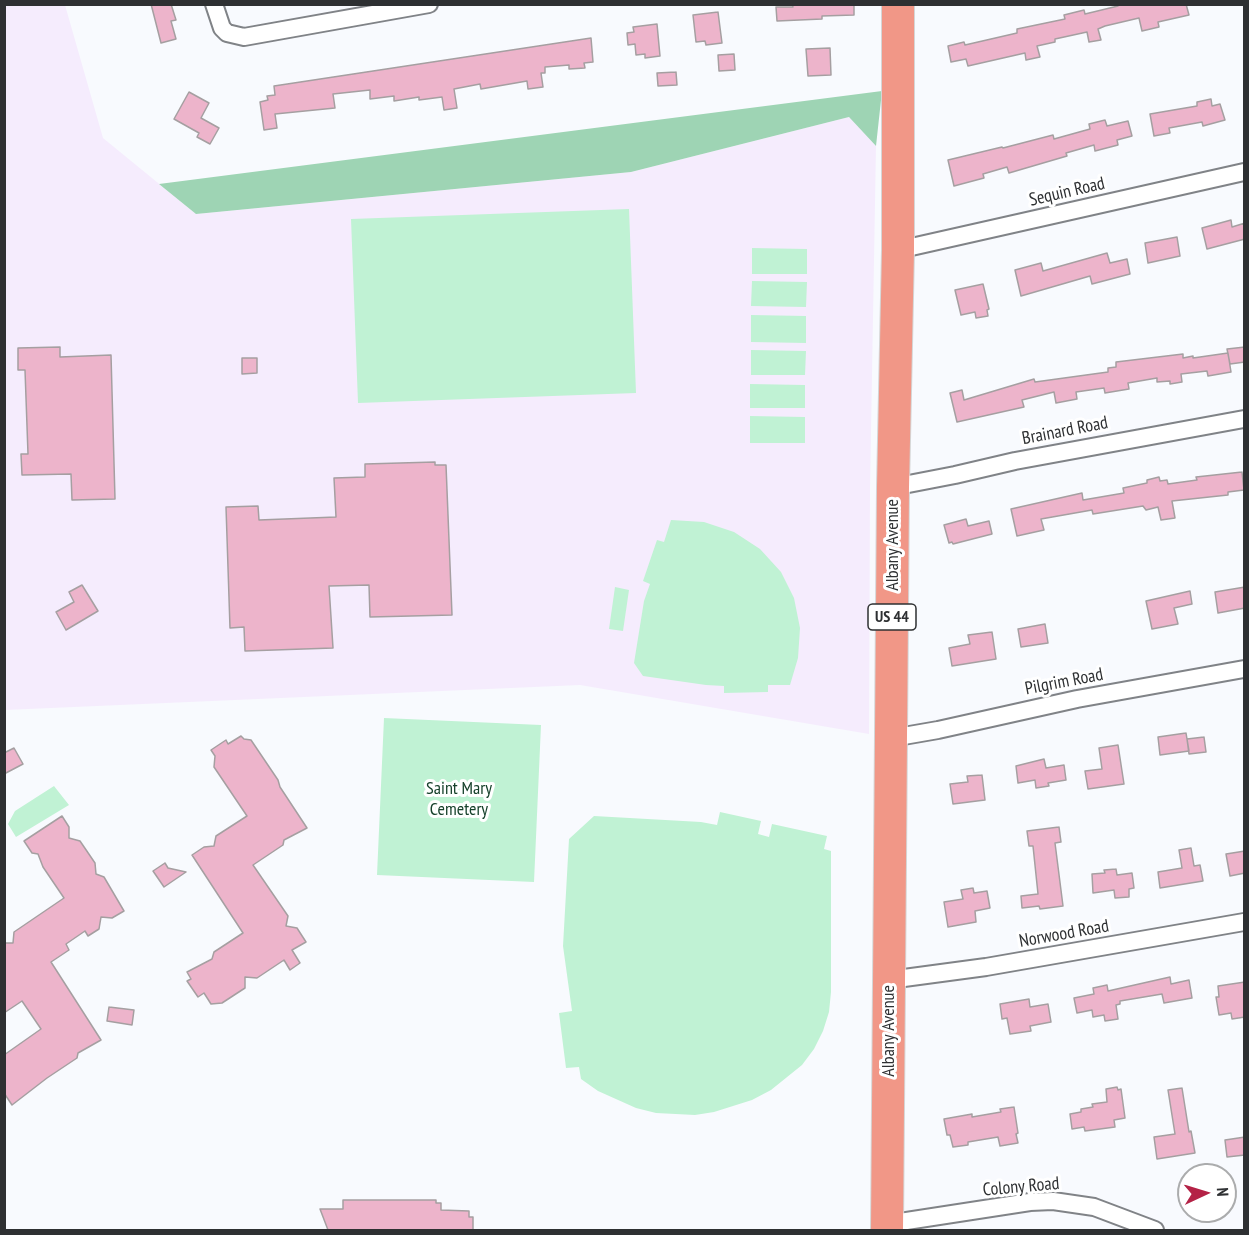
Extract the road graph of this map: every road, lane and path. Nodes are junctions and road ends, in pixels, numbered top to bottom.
1 (214, 4) edge
2 (429, 4) edge
3 (898, 4) edge
4 (1245, 172) edge
5 (898, 250) junction
6 (1245, 418) edge
7 (893, 487) junction
8 (1245, 669) edge
9 (892, 738) junction
10 (1245, 922) edge
11 (889, 980) junction
12 (887, 1227) edge
13 (1155, 1230) edge

1 - 2 street
3 - 5 highway, Albany Avenue / US 44
4 - 5 street, Sequin Road
5 - 7 highway, Albany Avenue / US 44
6 - 7 street, Brainard Road
7 - 9 highway, Albany Avenue / US 44
8 - 9 street, Pilgrim Road
9 - 11 highway, Albany Avenue / US 44
10 - 11 street, Norwood Road
11 - 12 highway, Albany Avenue / US 44
12 - 13 street, Colony Road

